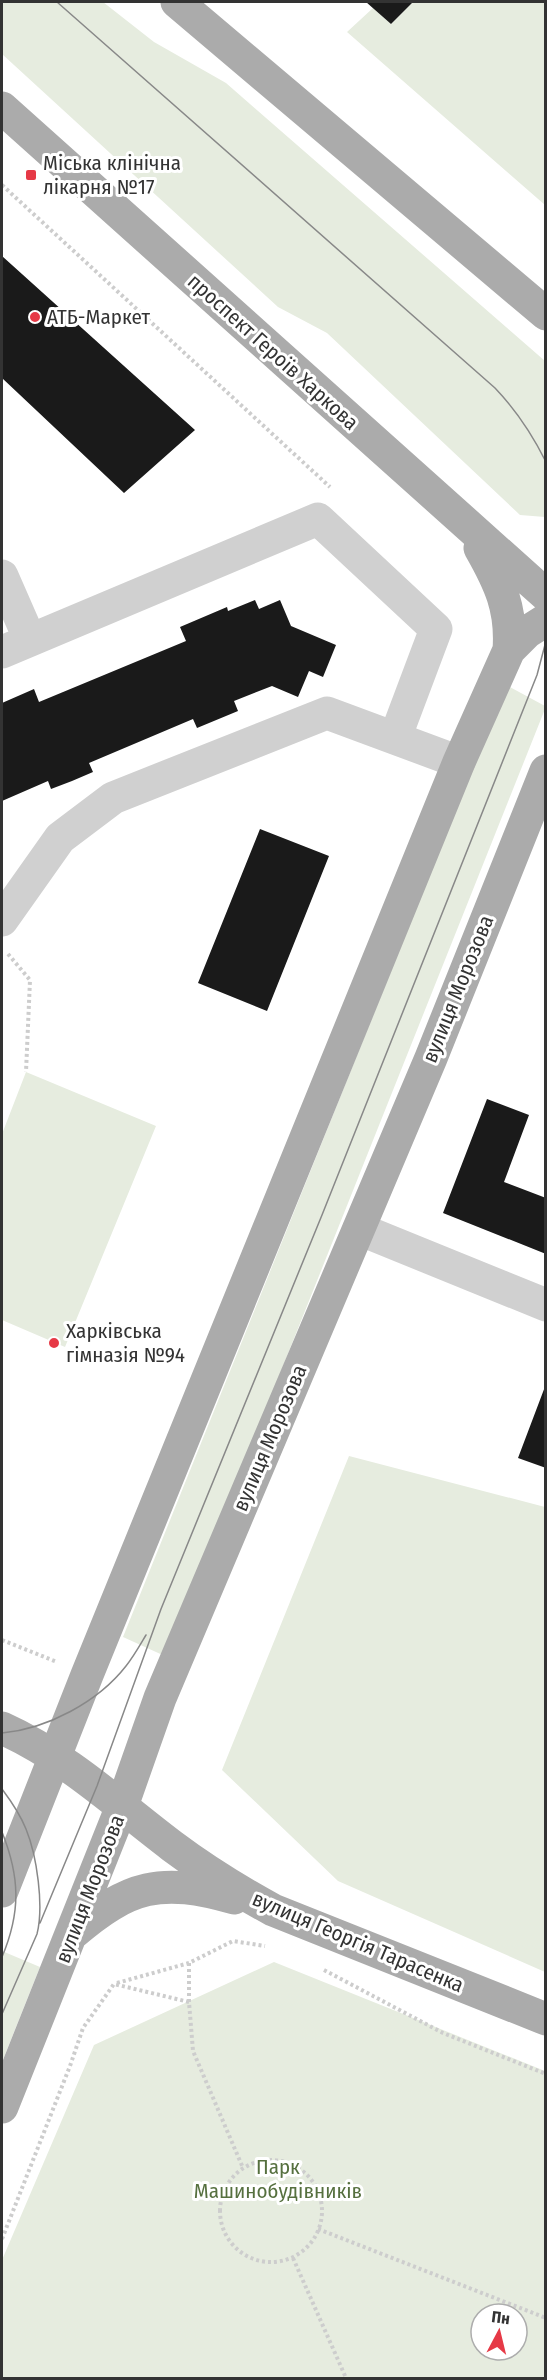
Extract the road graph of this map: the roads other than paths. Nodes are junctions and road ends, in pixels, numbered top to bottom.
1 (177, 2) edge
2 (2, 108) edge
3 (546, 314) edge
4 (466, 526) junction
5 (2, 576) edge
6 (546, 596) edge
7 (546, 620) edge
8 (16, 646) edge
9 (509, 650) junction
10 (395, 738) junction
11 (459, 762) junction
12 (546, 771) edge
13 (2, 920) edge
14 (358, 1228) junction
15 (546, 1305) edge
16 (2, 1728) edge
17 (56, 1756) junction
18 (122, 1806) junction
19 (2, 1891) edge
20 (273, 1910) junction
21 (71, 1935) junction
22 (546, 2019) edge
23 (2, 2107) edge

1 - 3 main road
2 - 4 main road, проспект Героїв Харкова
4 - 6 main road, проспект Героїв Харкова
4 - 9 main road
5 - 8 lane
7 - 9 main road
8 - 10 lane
9 - 11 main road
10 - 11 lane
10 - 13 lane
11 - 17 main road
12 - 14 main road, вулиця Морозова
14 - 15 lane
14 - 18 main road, вулиця Морозова
16 - 17 main road, вулиця Георгія Тарасенка
17 - 18 main road, вулиця Георгія Тарасенка
17 - 19 main road
18 - 20 main road, вулиця Георгія Тарасенка
18 - 21 main road, вулиця Морозова
20 - 21 main road
20 - 22 main road, вулиця Георгія Тарасенка
21 - 23 main road, вулиця Морозова

